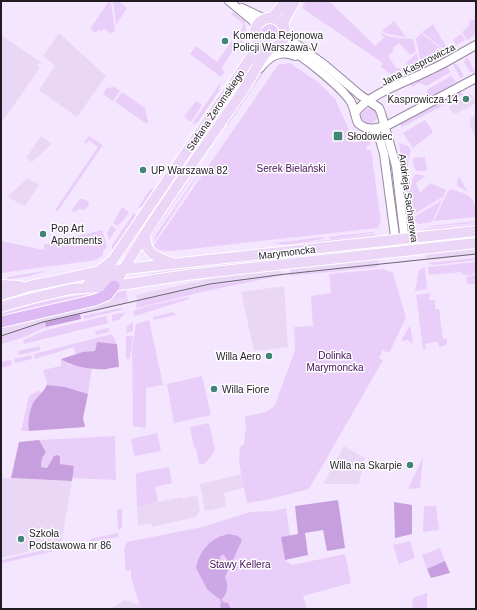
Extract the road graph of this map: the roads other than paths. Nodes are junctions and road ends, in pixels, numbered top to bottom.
1 (286, 1) edge
2 (295, 1) edge
3 (231, 2) edge
4 (268, 19) junction
5 (257, 28) junction
6 (284, 30) junction
7 (259, 42) junction
8 (476, 45) edge
9 (276, 46) junction
10 (308, 62) junction
11 (476, 78) edge
12 (247, 86) junction
13 (368, 101) junction
14 (355, 113) junction
15 (385, 126) junction
16 (373, 129) junction
17 (476, 231) edge
18 (146, 234) junction
19 (400, 239) junction
20 (476, 242) edge
21 (401, 250) junction
22 (175, 264) junction
23 (149, 266) junction
24 (123, 270) junction
25 (97, 272) junction
26 (150, 281) junction
27 (1, 285) edge
28 (30, 286) junction
29 (114, 286) junction
30 (71, 289) junction
31 (1, 295) edge
32 (1, 307) edge
33 (1, 322) edge

1 - 4 main road
2 - 6 main road
3 - 4 street
3 - 5 street
4 - 5 main road
4 - 6 main road
5 - 7 main road
6 - 9 main road
6 - 13 street
7 - 9 main road
7 - 25 main road, Stefana Żeromskiego
8 - 13 street, Jana Kasprowicza
9 - 10 street
9 - 12 main road, Stefana Żeromskiego
10 - 12 street
10 - 14 street
11 - 15 street
12 - 18 main road, Stefana Żeromskiego
13 - 14 street, Jana Kasprowicza
13 - 15 street, Andrieja Sacharowa
14 - 16 street
15 - 16 street
15 - 19 street, Andrieja Sacharowa
16 - 19 street, Andrieja Sacharowa
17 - 19 main road, Marymoncka
18 - 22 main road
18 - 24 main road, Stefana Żeromskiego
19 - 21 street, Andrieja Sacharowa
19 - 22 main road, Marymoncka
20 - 21 main road, Marymoncka
21 - 26 main road, Marymoncka
22 - 23 main road, Marymoncka
23 - 24 main road, Marymoncka
23 - 26 main road
24 - 25 main road, Marymoncka
24 - 29 main road, Stefana Żeromskiego
24 - 30 main road
25 - 28 main road, Marymoncka
26 - 29 main road, Marymoncka
27 - 28 main road
28 - 31 main road
29 - 30 main road, Marymoncka
29 - 33 highway
30 - 32 main road

